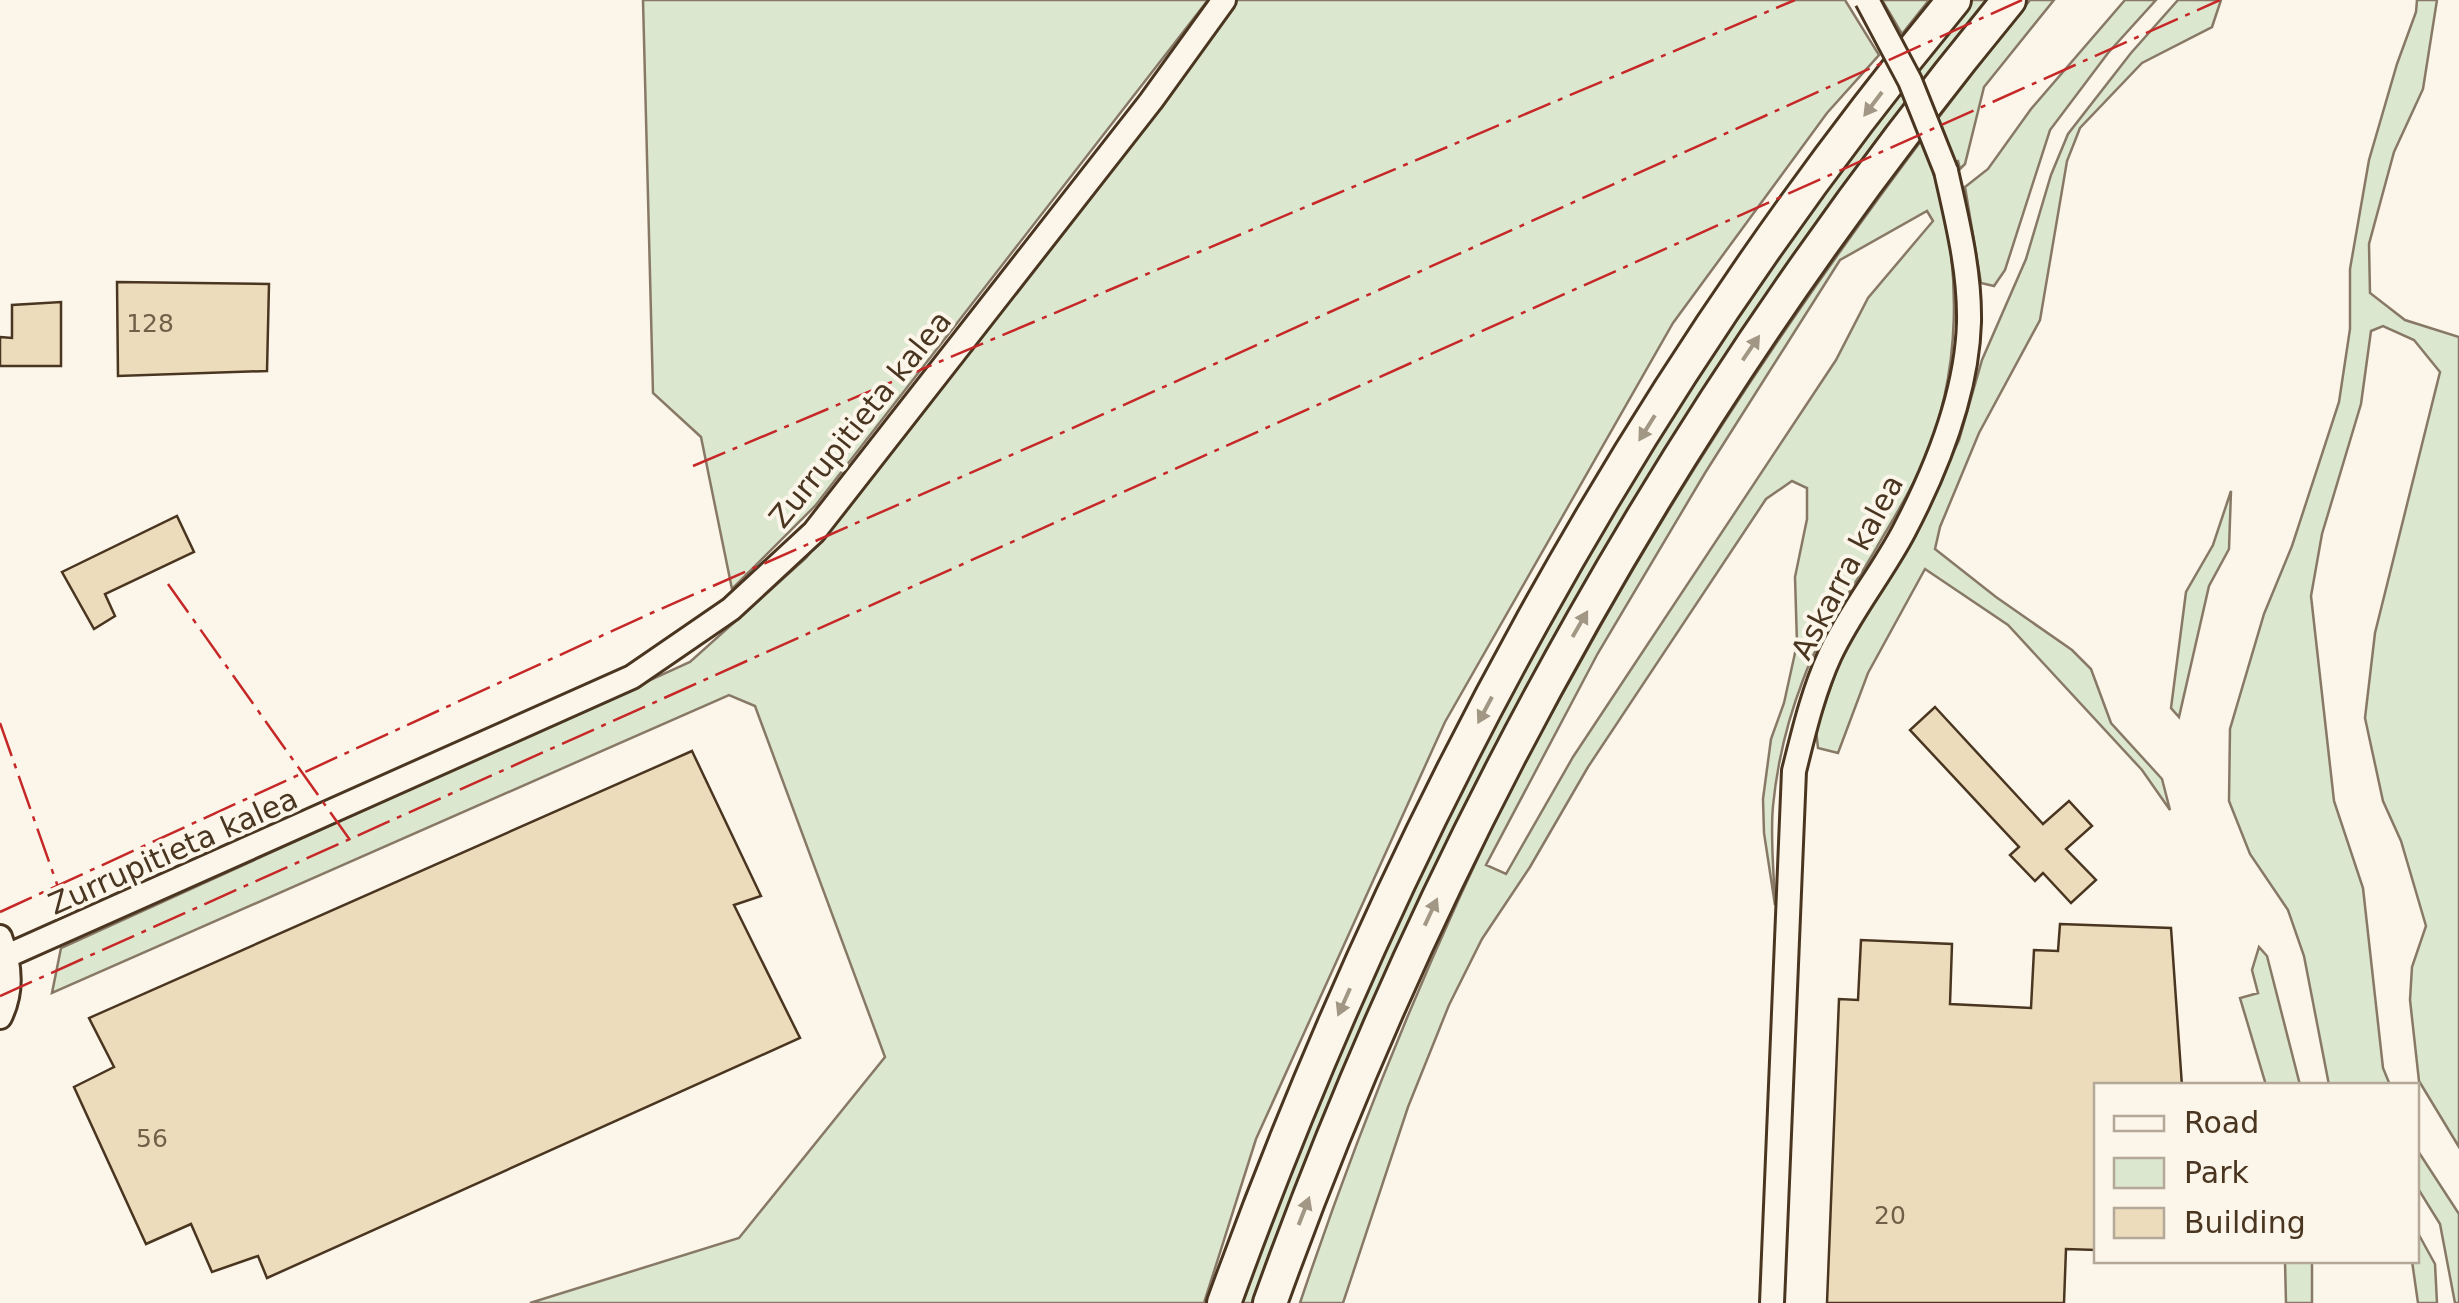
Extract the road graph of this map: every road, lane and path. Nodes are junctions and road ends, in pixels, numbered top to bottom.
1 (1224, 0) edge
2 (1868, 0) edge
3 (1954, 0) edge
4 (2010, 0) edge
5 (4, 947) edge
6 (0, 1016) edge
7 (1224, 1303) edge
8 (1270, 1303) edge
9 (1772, 1303) edge

1 - 5 street, Zurrupitieta kalea
2 - 9 street, Askarra kalea, bridge
3 -> 7 highway
8 -> 4 highway
5 - 6 street

